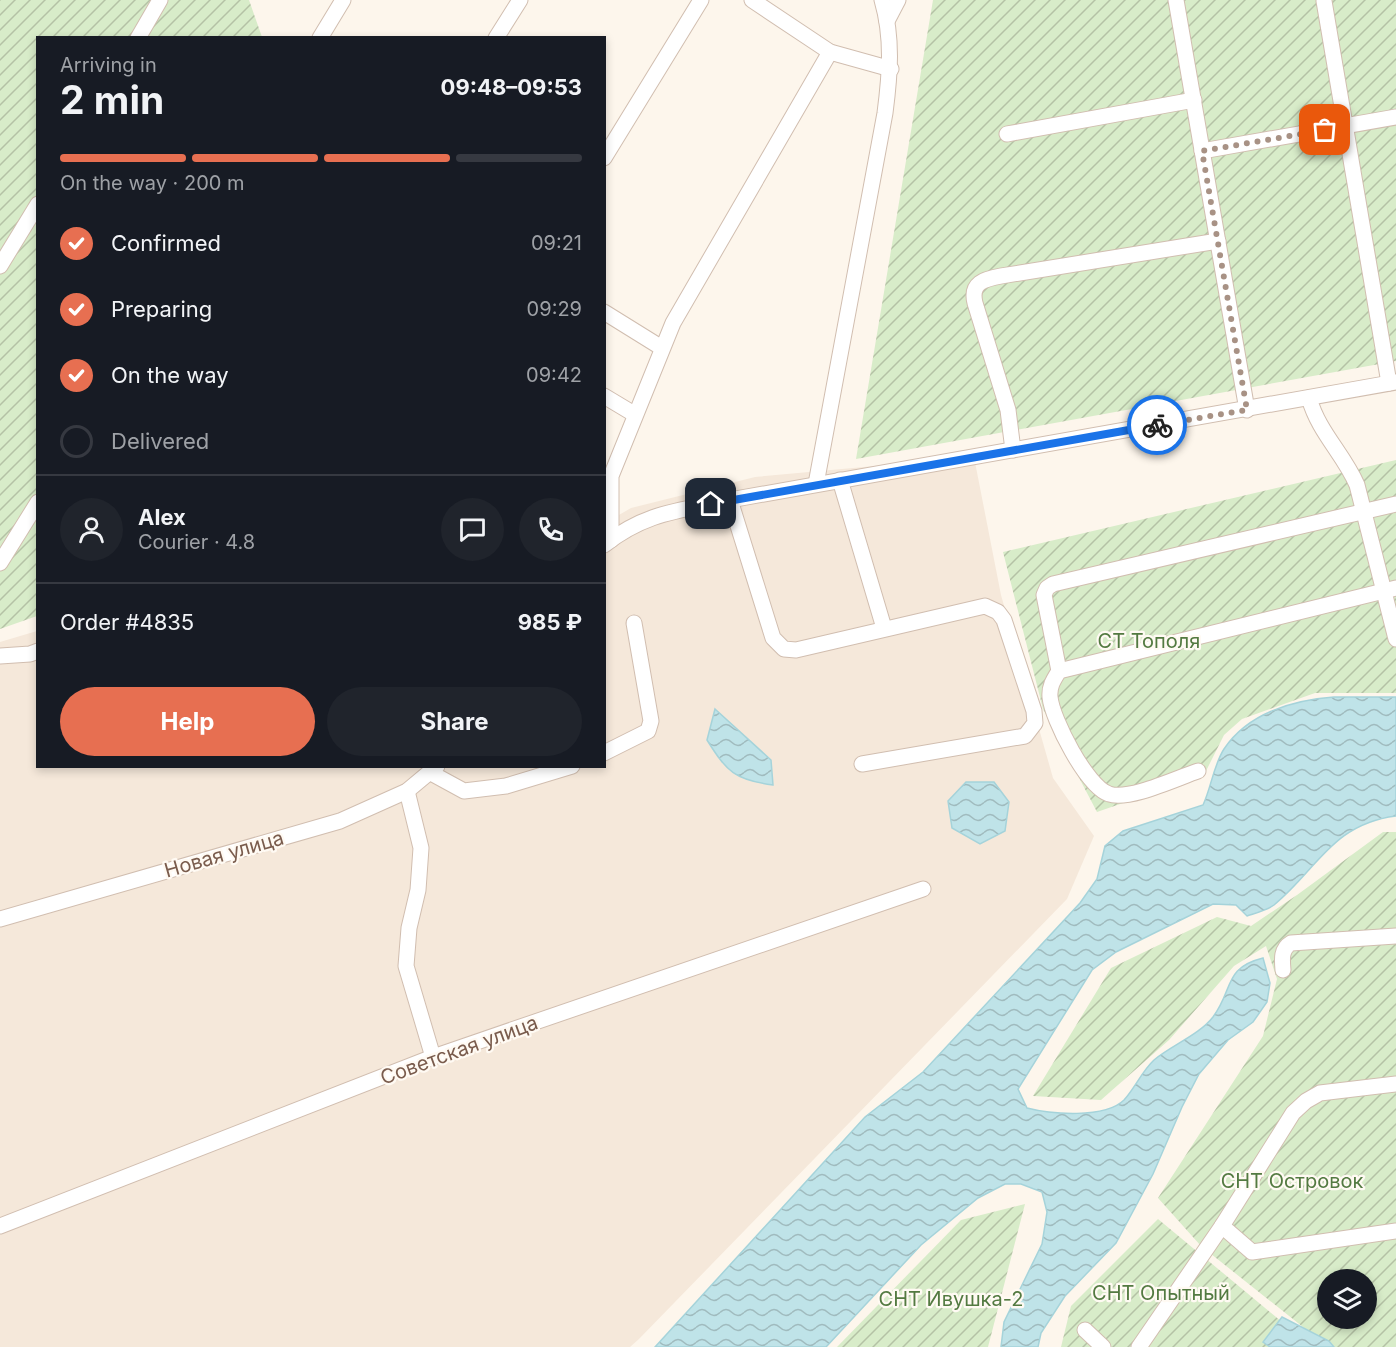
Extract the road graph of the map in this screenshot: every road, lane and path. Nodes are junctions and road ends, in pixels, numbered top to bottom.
1 (160, 0) edge
2 (343, 0) edge
3 (520, 0) edge
4 (701, 0) edge
5 (752, 0) edge
6 (882, 0) edge
7 (898, 0) edge
8 (1176, 0) edge
9 (1324, 1) edge
10 (887, 21) junction
11 (139, 36) edge
12 (321, 36) edge
13 (497, 36) edge
14 (830, 52) junction
15 (891, 69) junction
16 (1194, 100) junction
17 (1396, 117) edge
18 (1345, 127) junction
19 (1007, 134) dead end
20 (1202, 151) junction
21 (606, 155) edge
22 (36, 207) edge
23 (1218, 241) junction
24 (0, 266) edge
25 (606, 313) edge
26 (663, 348) junction
27 (1392, 383) edge
28 (606, 397) edge
29 (1309, 398) junction
30 (1247, 410) junction
31 (634, 414) junction
32 (1013, 450) junction
33 (840, 480) junction
34 (816, 484) junction
35 (730, 500) junction
36 (1396, 504) edge
37 (36, 505) edge
38 (1365, 511) junction
39 (608, 543) edge
40 (0, 563) edge
41 (1390, 589) edge
42 (634, 623) dead end
43 (884, 628) junction
44 (1396, 639) edge
45 (36, 651) edge
46 (0, 656) edge
47 (1059, 671) junction
48 (606, 752) edge
49 (862, 764) dead end
50 (565, 768) edge
51 (434, 770) edge
52 (1198, 771) dead end
53 (407, 791) junction
54 (923, 889) dead end
55 (0, 919) edge
56 (1396, 936) edge
57 (1283, 970) dead end
58 (433, 1057) junction
59 (1396, 1084) edge
60 (0, 1226) edge
61 (1222, 1226) junction
62 (1396, 1231) edge
63 (1085, 1330) dead end
64 (1103, 1347) edge
65 (1139, 1347) edge

1 - 11 street
2 - 12 street
3 - 13 street
4 - 21 street
5 - 14 street
6 - 10 street
7 - 10 street
8 - 16 street
9 - 18 street
10 - 15 street
14 - 15 street
14 - 26 street
15 - 34 street
16 - 19 street
16 - 20 street
17 - 18 street
18 - 20 street
18 - 27 street
20 - 23 street
22 - 24 street
23 - 30 street
23 - 32 street
25 - 26 street
26 - 31 street
27 - 29 street
28 - 31 street
29 - 30 street
29 - 38 street
30 - 32 street
31 - 39 street
32 - 33 street
33 - 34 street
33 - 43 street
34 - 35 street
35 - 39 street
35 - 43 street
36 - 38 street
37 - 40 street
38 - 41 street
38 - 47 street
41 - 44 street
41 - 47 street
42 - 48 street
43 - 49 street
45 - 46 street
47 - 52 street
50 - 51 street
51 - 53 street, Новая улица
53 - 55 street, Новая улица
53 - 58 street
54 - 58 street, Советская улица
56 - 57 street
58 - 60 street, Советская улица
59 - 61 street
61 - 62 street
61 - 65 street
63 - 64 street

